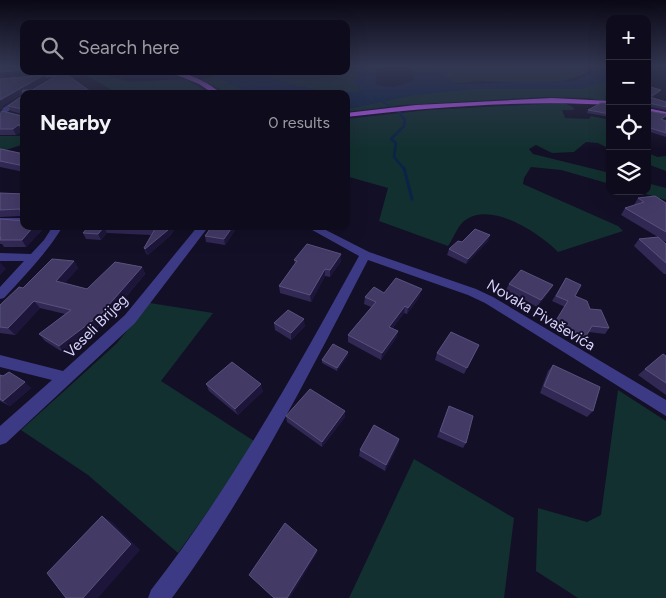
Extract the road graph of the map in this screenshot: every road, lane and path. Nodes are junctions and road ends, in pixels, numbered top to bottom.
1 (20, 100) edge
2 (606, 103) edge
3 (651, 111) edge
4 (666, 114) edge
5 (350, 115) edge
6 (8, 116) junction
7 (0, 118) edge
8 (20, 118) edge
9 (0, 221) edge
10 (20, 221) edge
11 (56, 230) edge
12 (201, 230) edge
13 (318, 230) edge
14 (365, 255) junction
15 (0, 257) edge
16 (34, 258) junction
17 (0, 295) edge
18 (0, 361) edge
19 (67, 378) junction
20 (666, 409) edge
21 (0, 437) edge
22 (159, 598) edge

1 - 6 street
2 - 5 main road
3 - 4 main road
6 - 7 street
6 - 8 street
9 - 10 street
11 - 16 street
12 - 19 street, Veseli Brijeg
13 - 14 street, Novaka Pivaševića
14 - 20 street, Novaka Pivaševića
14 - 22 street
15 - 16 street
16 - 17 street
18 - 19 street
19 - 21 street, Veseli Brijeg

